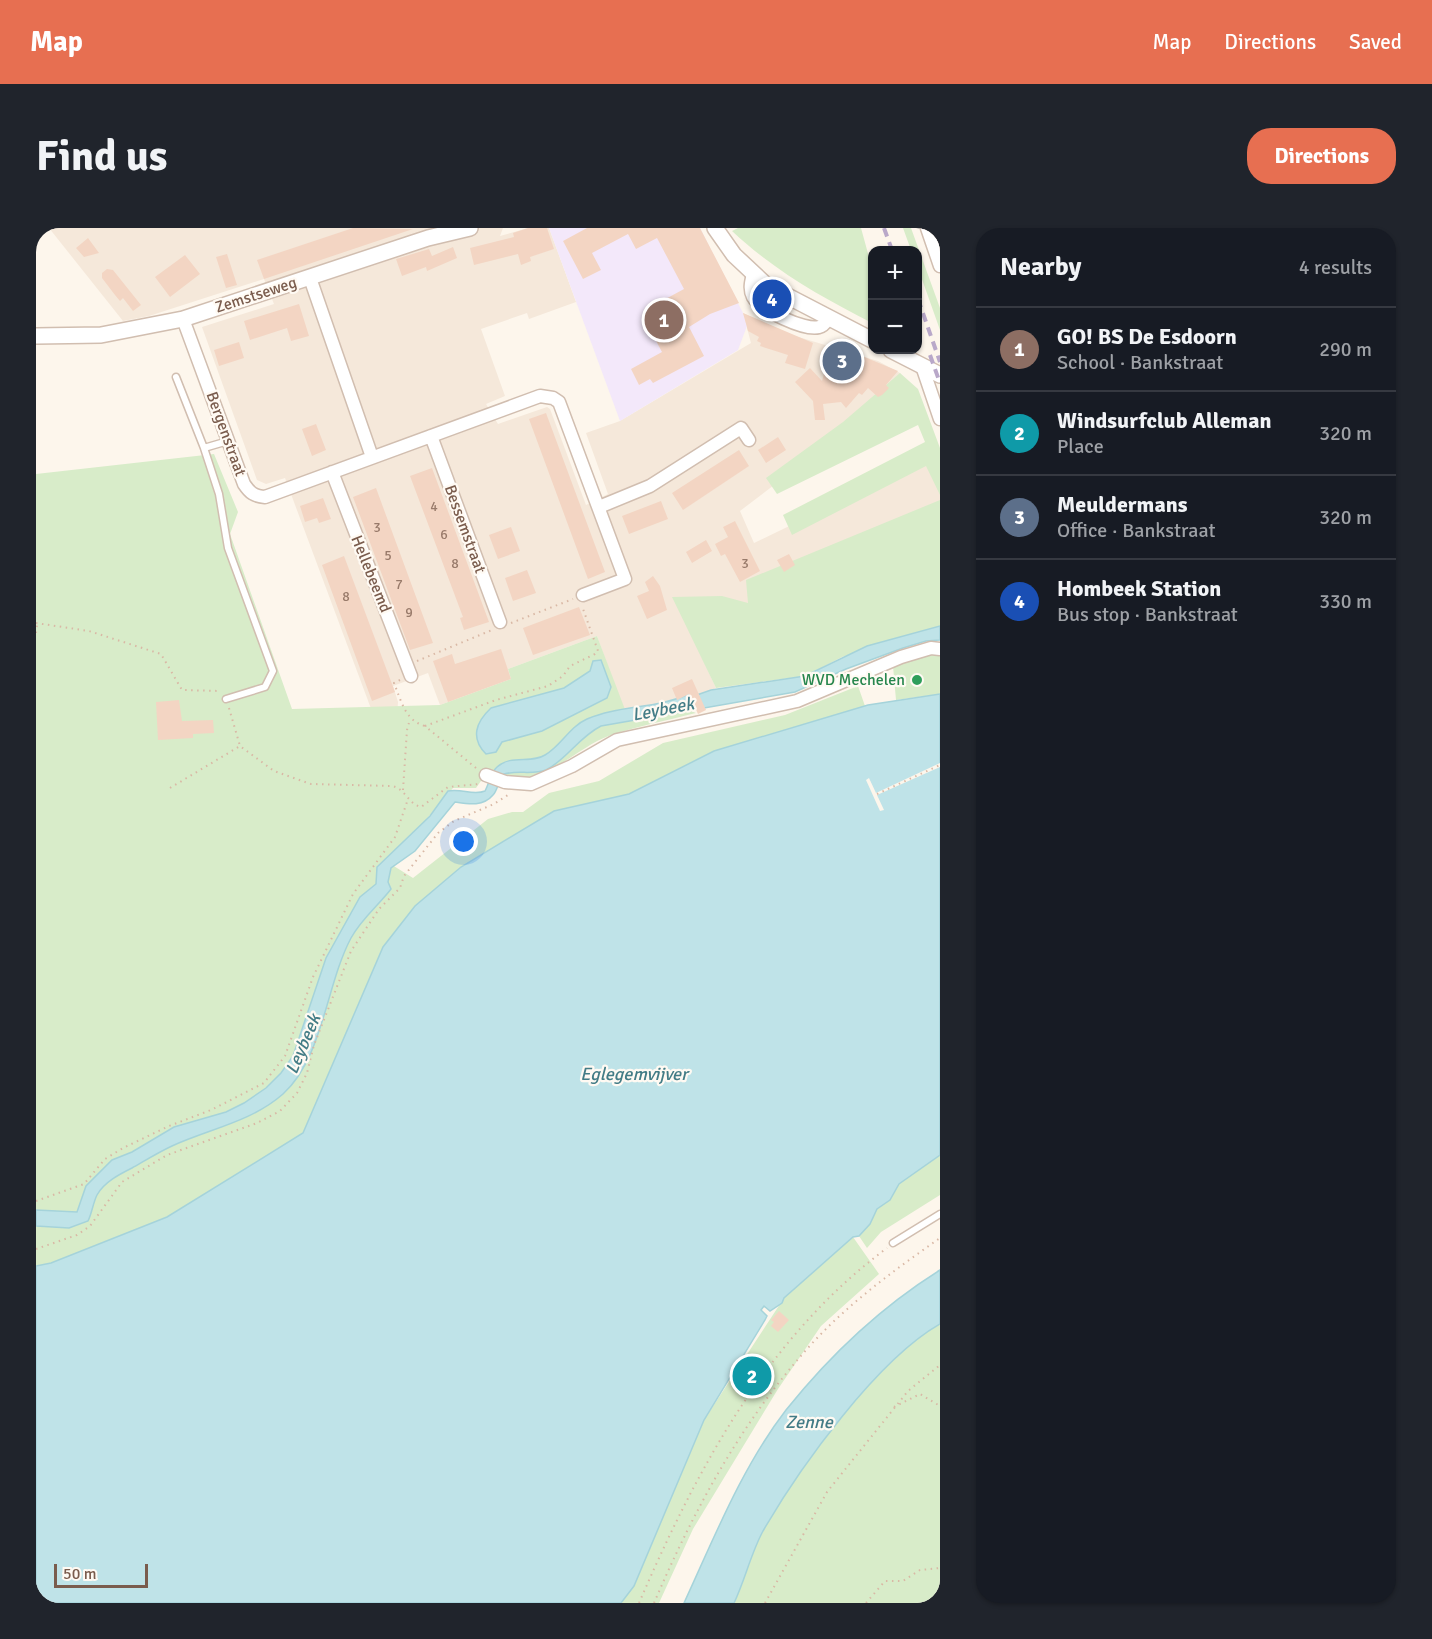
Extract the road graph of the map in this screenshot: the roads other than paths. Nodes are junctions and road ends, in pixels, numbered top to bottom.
1 (470, 228) edge
2 (715, 228) edge
3 (927, 228) edge
4 (940, 266) edge
5 (310, 278) junction
6 (183, 319) junction
7 (36, 336) edge
8 (868, 337) edge
9 (899, 354) edge
10 (922, 366) junction
11 (940, 375) edge
12 (176, 377) dead end
13 (940, 419) edge
14 (431, 436) junction
15 (229, 441) junction
16 (749, 441) dead end
17 (204, 448) junction
18 (372, 457) junction
19 (332, 472) junction
20 (599, 507) junction
21 (583, 595) road end
22 (500, 622) dead end
23 (940, 649) edge
24 (411, 676) road end
25 (226, 699) road end
26 (486, 775) road end
27 (940, 1214) edge
28 (893, 1243) road end

1 - 5 street, Zemstseweg
2 - 8 street
3 - 4 street
5 - 6 street, Zemstseweg
5 - 18 street
6 - 7 street, Zemstseweg
6 - 15 street, Bergenstraat
9 - 10 street
10 - 11 street
10 - 13 street
12 - 17 lane
14 - 18 street, Bergenstraat
14 - 20 street, Bergenstraat
14 - 22 street, Bessemstraat
15 - 17 lane
15 - 19 street, Bergenstraat
16 - 20 street
17 - 25 lane
18 - 19 street, Bergenstraat
19 - 24 street, Hellebeemd
20 - 21 street, Bergenstraat
23 - 26 street
27 - 28 lane

